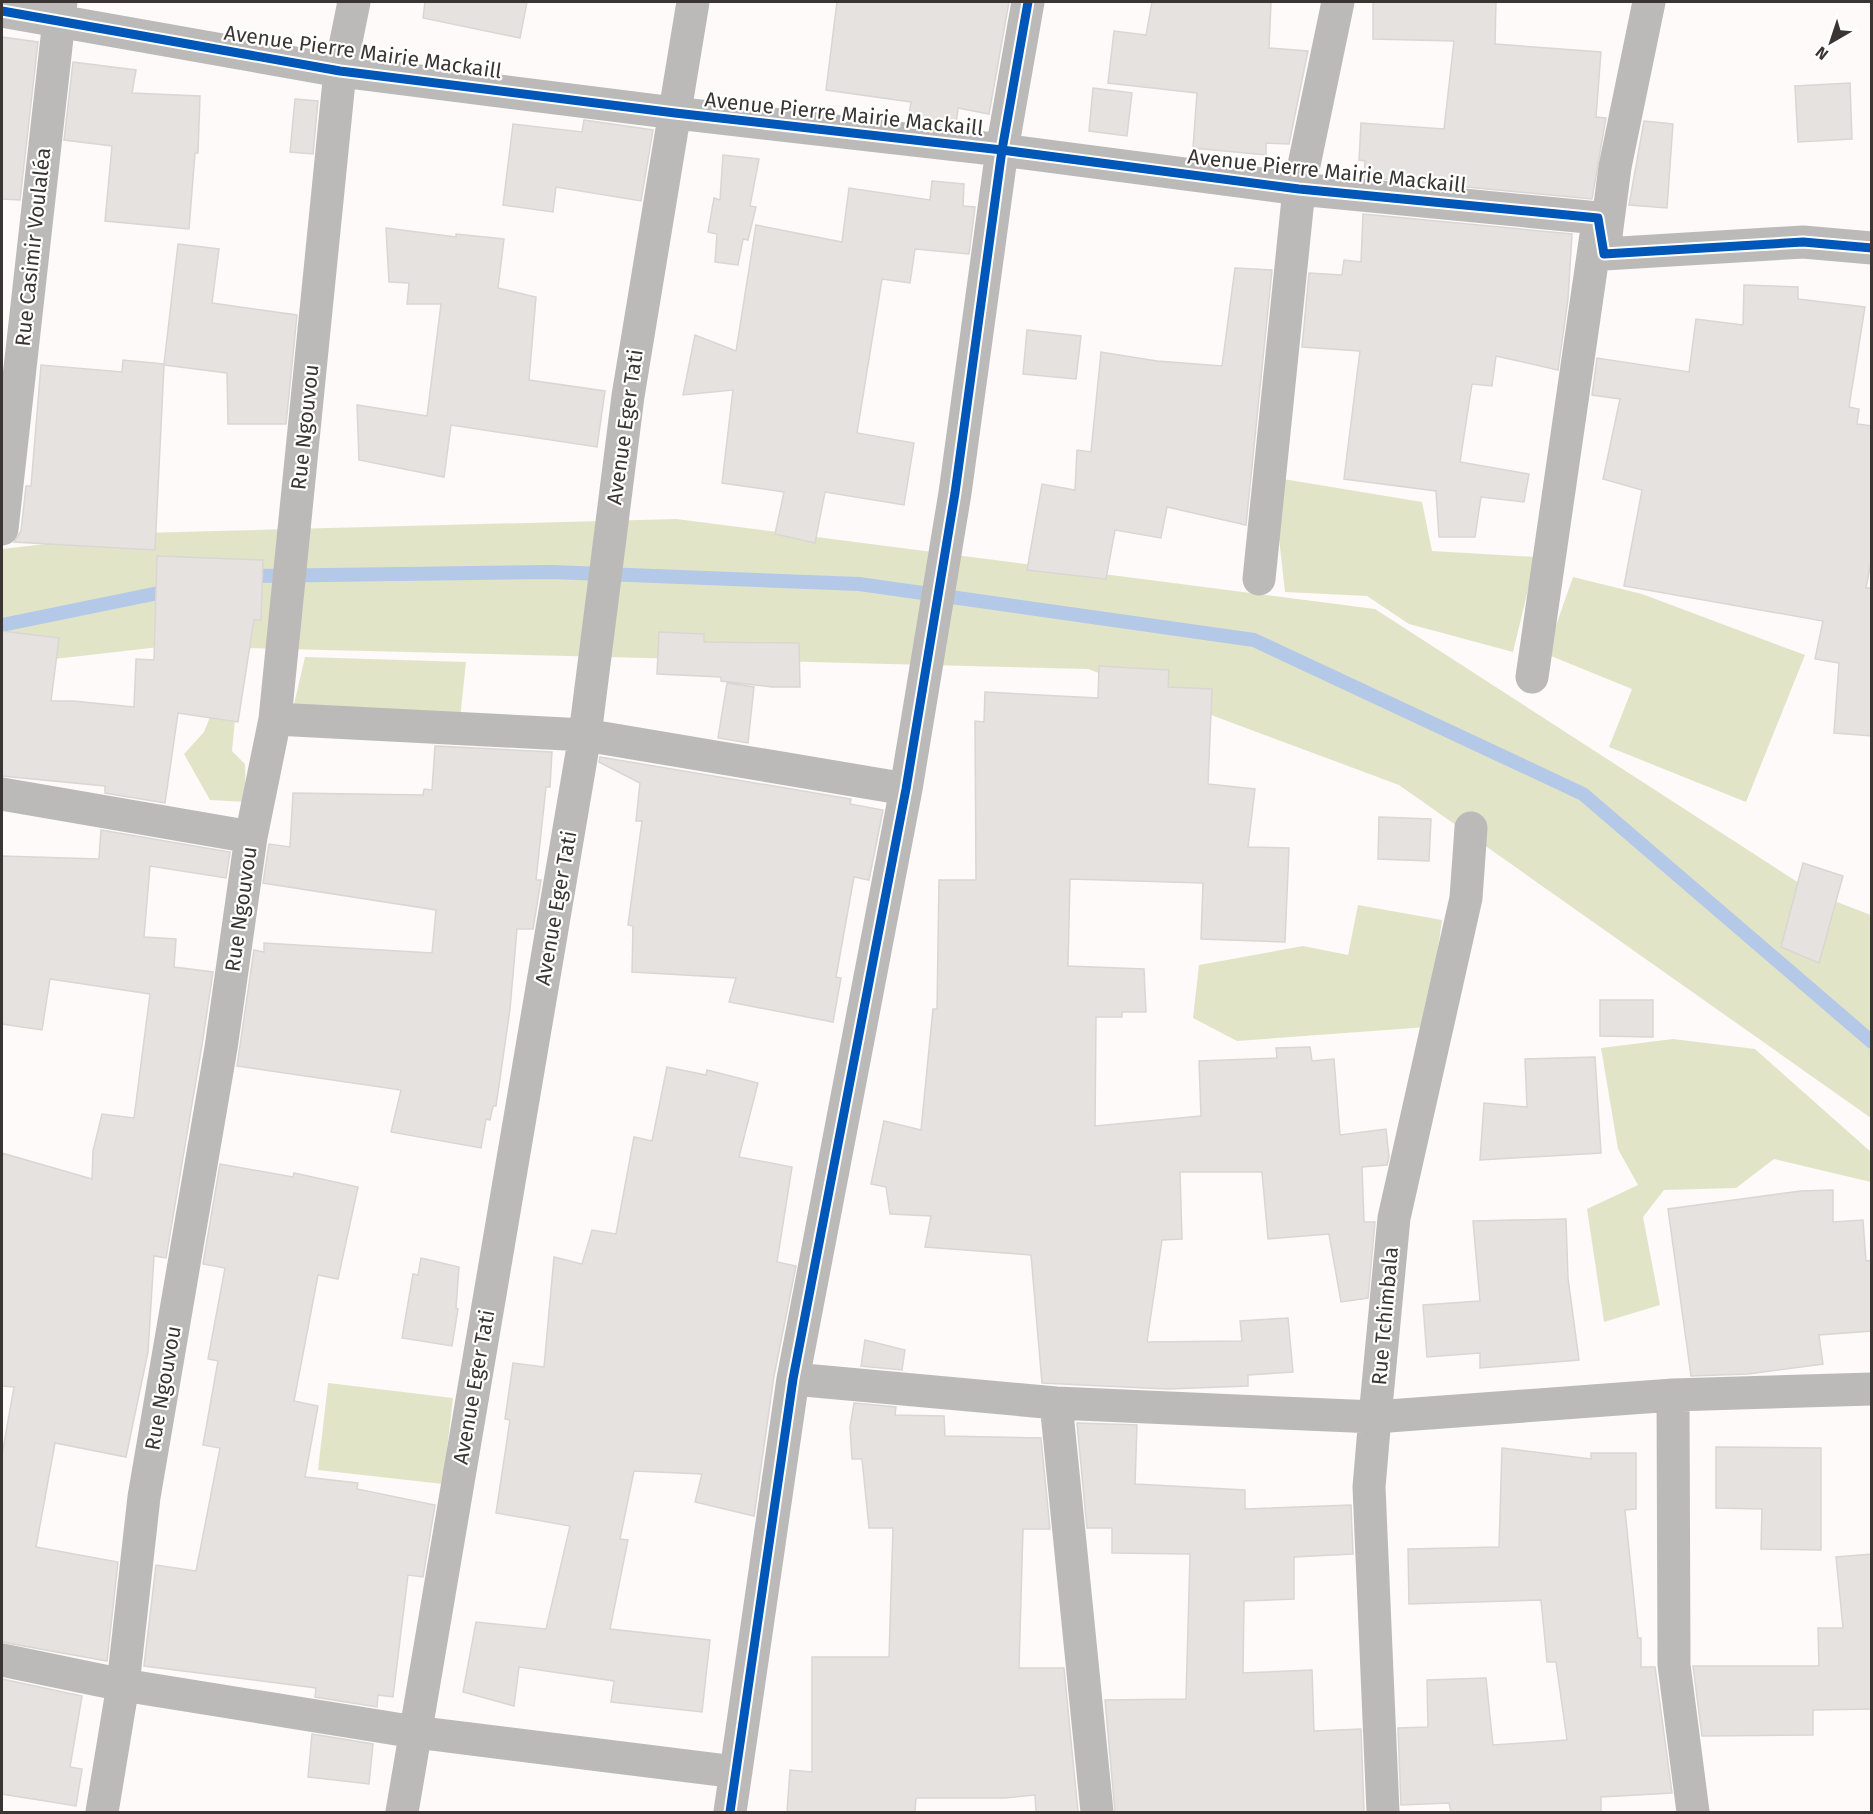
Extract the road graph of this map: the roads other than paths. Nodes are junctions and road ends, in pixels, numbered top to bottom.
1 (354, 2) edge
2 (693, 2) edge
3 (1028, 2) edge
4 (1338, 2) edge
5 (1649, 2) edge
6 (2, 11) edge
7 (59, 11) edge
8 (340, 71) junction
9 (675, 113) junction
10 (1002, 150) junction
11 (1299, 189) junction
12 (1598, 218) junction
13 (1872, 248) edge
14 (1604, 254) junction
15 (2, 529) edge
16 (1259, 579) dead end
17 (1532, 678) dead end
18 (275, 719) junction
19 (585, 735) junction
20 (906, 789) junction
21 (2, 794) edge
22 (1471, 828) dead end
23 (251, 837) junction
24 (793, 1379) junction
25 (1872, 1389) edge
26 (1673, 1395) junction
27 (1056, 1403) junction
28 (1375, 1417) junction
29 (2, 1660) edge
30 (123, 1684) junction
31 (415, 1732) junction
32 (736, 1772) junction
33 (102, 1812) edge
34 (402, 1812) edge
35 (730, 1812) edge
36 (1097, 1812) edge
37 (1383, 1812) edge
38 (1693, 1812) edge

1 - 8 street, Rue Ngouvou
2 - 9 street, Avenue Eger Tati
3 - 10 street
4 - 11 street
5 - 14 street
6 - 7 street, Avenue Pierre Mairie Mackaill
7 - 8 street, Avenue Pierre Mairie Mackaill
7 - 15 street, Rue Casimir Voulaléa
8 - 9 street, Avenue Pierre Mairie Mackaill
8 - 18 street, Rue Ngouvou
9 - 10 street, Avenue Pierre Mairie Mackaill
9 - 19 street, Avenue Eger Tati
10 - 11 street, Avenue Pierre Mairie Mackaill
10 - 20 street
11 - 12 street, Avenue Pierre Mairie Mackaill
11 - 16 street
12 - 14 street
12 - 17 street
13 - 14 street
18 - 19 street
18 - 23 street, Rue Ngouvou
19 - 20 street
19 - 31 street, Avenue Eger Tati
20 - 24 street
21 - 23 street
22 - 28 street, Rue Tchimbala
23 - 30 street, Rue Ngouvou
24 - 27 street
24 - 32 street
25 - 26 street
26 - 28 street
26 - 38 street
27 - 28 street
27 - 36 street
28 - 37 street, Rue Tchimbala
29 - 30 street
30 - 31 street
30 - 33 street, Rue Ngouvou
31 - 32 street
31 - 34 street, Avenue Eger Tati
32 - 35 street

